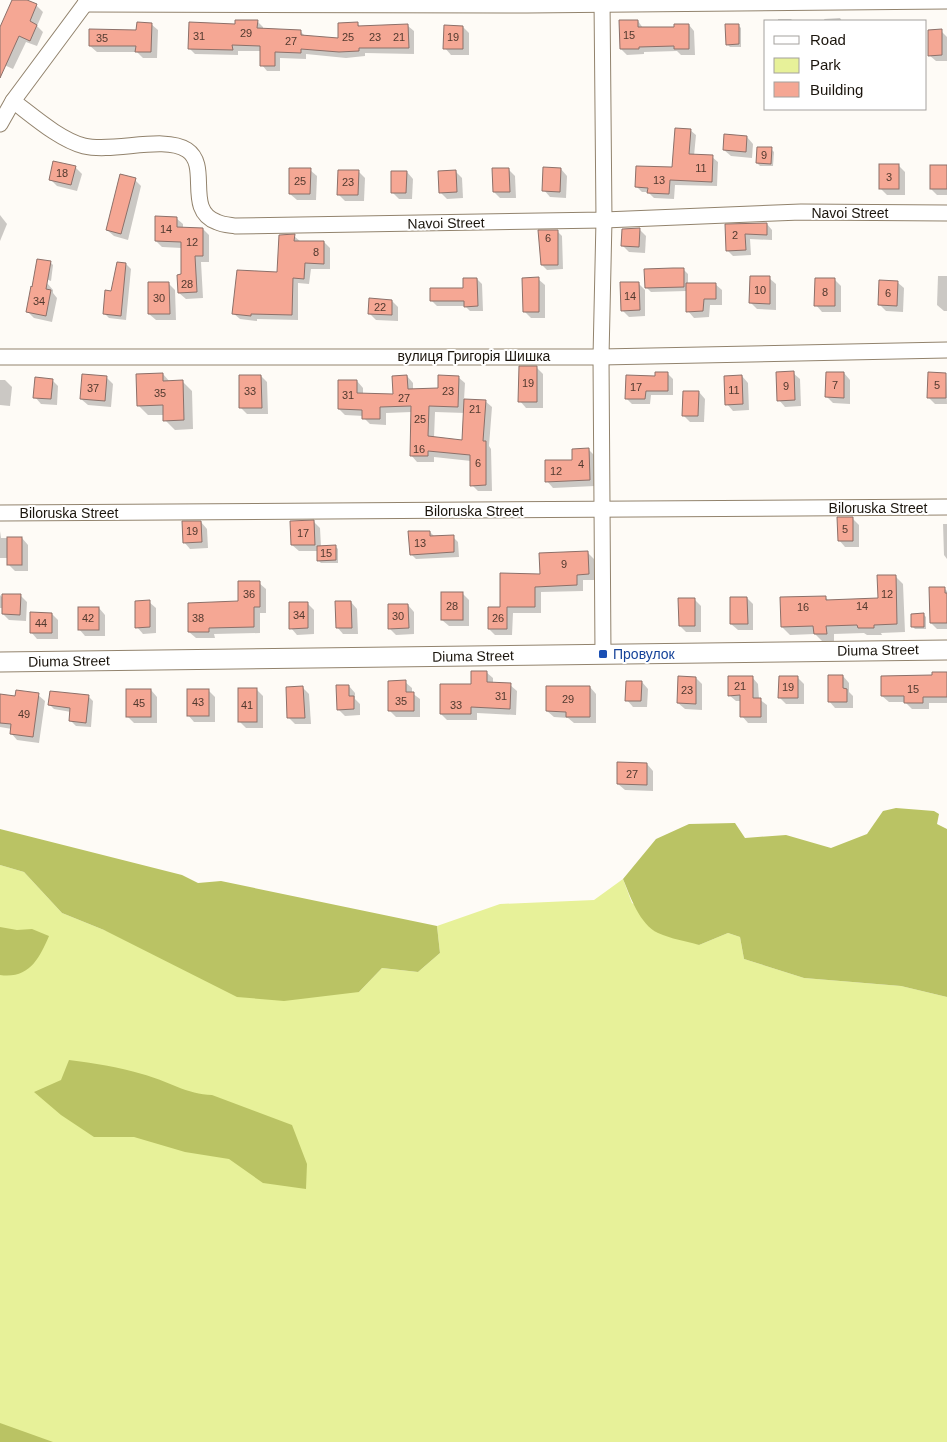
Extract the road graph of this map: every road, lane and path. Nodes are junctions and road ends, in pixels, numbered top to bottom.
1 (947, 1) edge
2 (83, 2) edge
3 (602, 2) edge
4 (13, 101) junction
5 (0, 124) edge
6 (947, 213) edge
7 (604, 220) junction
8 (947, 350) edge
9 (0, 357) edge
10 (600, 357) junction
11 (947, 507) edge
12 (602, 510) junction
13 (0, 514) edge
14 (947, 650) edge
15 (603, 654) junction
16 (0, 662) edge

1 - 3 street
2 - 3 street
2 - 4 street
3 - 7 street
4 - 5 street
4 - 7 street, Navoi Street
6 - 7 street, Navoi Street
7 - 10 street
8 - 10 street, вулиця Григорія Шишка
9 - 10 street, вулиця Григорія Шишка
10 - 12 street
11 - 12 street, Biloruska Street
12 - 13 street, Biloruska Street
12 - 15 street
14 - 15 street, Diuma Street
15 - 16 street, Diuma Street

